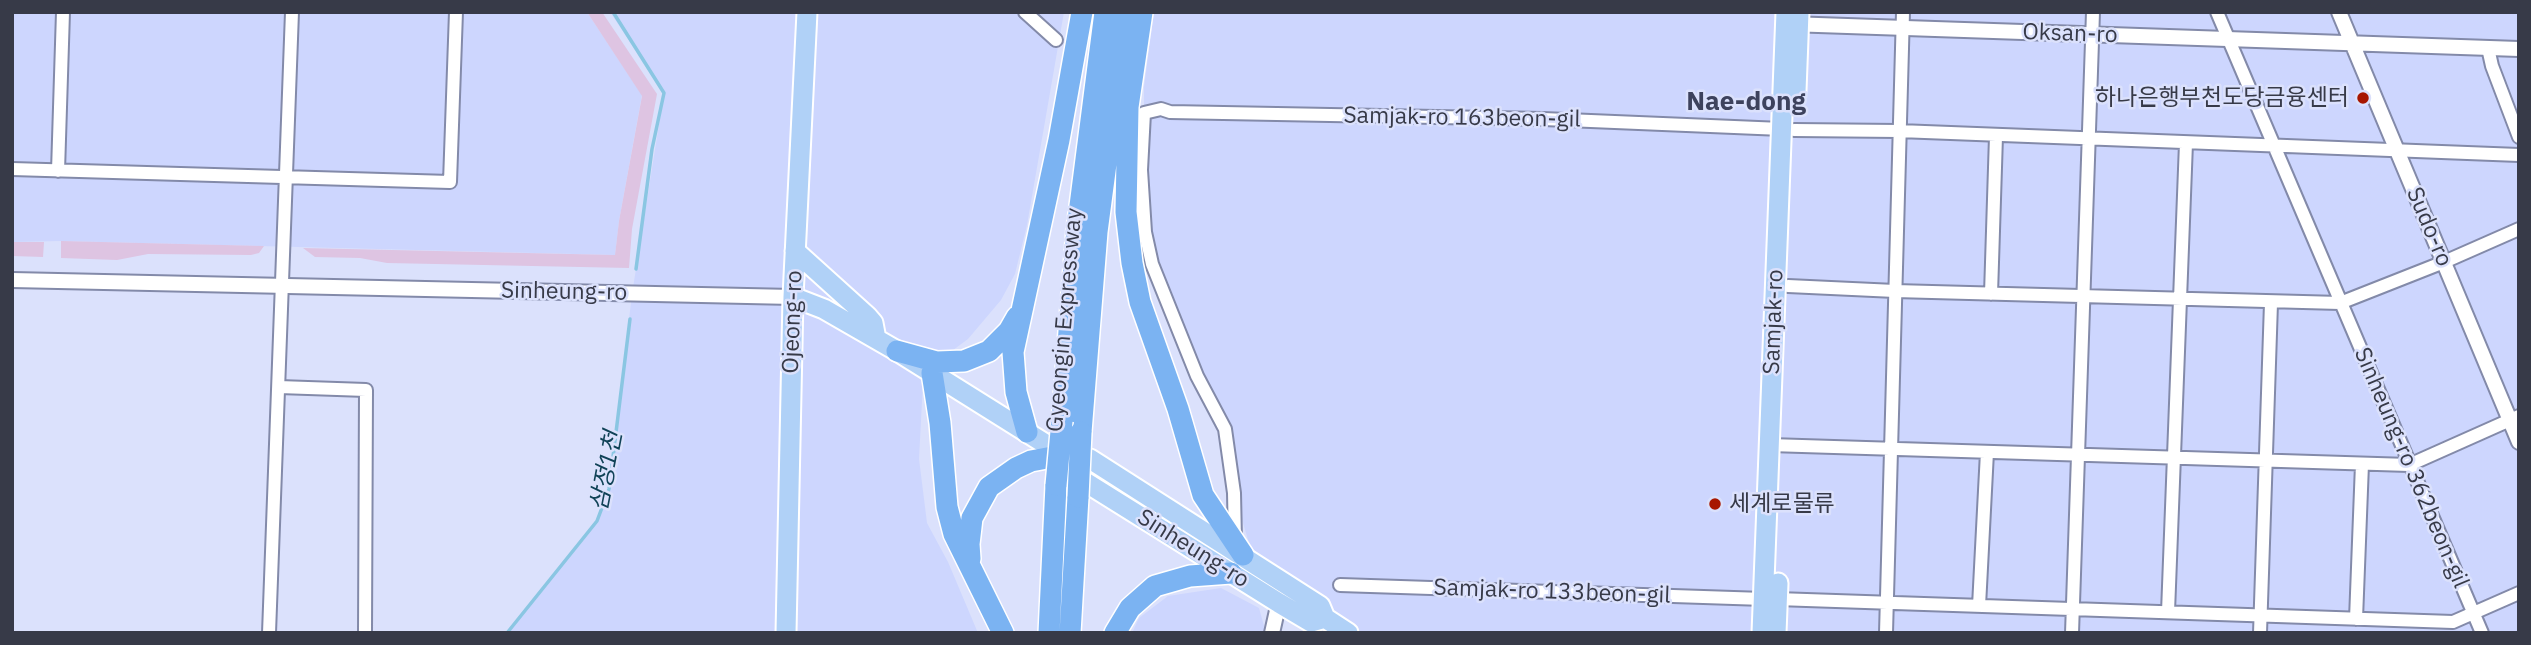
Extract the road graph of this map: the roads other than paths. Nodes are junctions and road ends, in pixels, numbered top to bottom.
1 (64, 12) edge
2 (292, 12) edge
3 (456, 12) edge
4 (807, 12) edge
5 (1025, 12) edge
6 (1082, 12) edge
7 (1105, 12) edge
8 (1126, 12) edge
9 (1142, 12) edge
10 (1903, 12) edge
11 (2093, 12) edge
12 (2217, 12) edge
13 (2339, 12) edge
14 (1792, 18) edge
15 (1902, 28) junction
16 (2092, 35) junction
17 (1056, 40) dead end
18 (2229, 40) junction
19 (2353, 45) junction
20 (2488, 48) junction
21 (2519, 49) edge
22 (1788, 130) junction
23 (1899, 131) junction
24 (1996, 136) junction
25 (2519, 137) edge
26 (2089, 140) junction
27 (2186, 143) junction
28 (2273, 146) junction
29 (2398, 152) junction
30 (2519, 155) edge
31 (12, 169) edge
32 (58, 171) junction
33 (286, 178) junction
34 (2519, 229) edge
35 (796, 251) junction
36 (2444, 262) junction
37 (12, 280) edge
38 (283, 285) junction
39 (1788, 286) junction
40 (1895, 291) junction
41 (1991, 294) junction
42 (2083, 296) junction
43 (793, 297) junction
44 (2180, 300) junction
45 (2271, 303) junction
46 (2340, 303) junction
47 (1021, 309) junction
48 (876, 339) junction
49 (897, 351) junction
50 (932, 373) junction
51 (279, 387) junction
52 (2514, 418) edge
53 (1027, 432) junction
54 (2519, 442) edge
55 (1776, 445) junction
56 (1890, 449) junction
57 (1987, 452) junction
58 (2078, 454) junction
59 (1067, 457) junction
60 (2174, 457) junction
61 (2266, 460) junction
62 (2362, 464) junction
63 (2409, 465) junction
64 (1236, 557) junction
65 (971, 570) junction
66 (1283, 583) junction
67 (1340, 584) dead end
68 (2519, 593) edge
69 (1771, 599) junction
70 (1279, 603) junction
71 (1886, 603) junction
72 (1979, 606) junction
73 (2073, 609) junction
74 (2168, 612) junction
75 (2473, 614) junction
76 (2260, 615) junction
77 (1325, 618) junction
78 (2356, 619) junction
79 (2450, 627) edge
80 (269, 633) edge
81 (365, 633) edge
82 (786, 633) edge
83 (1003, 633) edge
84 (1049, 633) edge
85 (1070, 633) edge
86 (1115, 633) edge
87 (1272, 633) edge
88 (1348, 633) edge
89 (1762, 633) edge
90 (1776, 633) edge
91 (1886, 633) edge
92 (2072, 633) edge
93 (2260, 633) edge
94 (2482, 633) edge

1 - 32 street
2 - 33 street
3 - 33 street
4 - 35 main road, Ojeong-ro
5 - 17 street
6 - 47 highway
7 - 84 highway, Gyeongin Expressway, bridge
8 - 85 highway, Gyeongin Expressway, bridge
9 - 64 highway
10 - 15 street
11 - 16 street
12 - 18 street
13 - 19 street, Sudo-ro
14 - 15 street, Oksan-ro
14 - 22 main road, Samjak-ro
15 - 16 street, Oksan-ro
15 - 23 street
16 - 18 street, Oksan-ro
16 - 26 street
18 - 19 street, Oksan-ro
18 - 28 street, Sinheung-ro 362beon-gil
19 - 20 street, Oksan-ro
19 - 29 street, Sudo-ro
20 - 21 street, Oksan-ro
20 - 25 street
22 - 23 street, Samjak-ro 163beon-gil
22 - 39 main road, Samjak-ro
22 - 55 main road, Samjak-ro
22 - 64 street, Samjak-ro 163beon-gil
23 - 24 street, Samjak-ro 163beon-gil
23 - 40 street
24 - 26 street, Samjak-ro 163beon-gil
24 - 41 street
26 - 27 street, Samjak-ro 163beon-gil
26 - 42 street
27 - 28 street, Samjak-ro 163beon-gil
27 - 44 street
28 - 29 street, Samjak-ro 163beon-gil
28 - 46 street, Sinheung-ro 362beon-gil
29 - 30 street, Samjak-ro 163beon-gil
29 - 36 street, Sudo-ro
31 - 32 street
32 - 33 street
33 - 38 street
34 - 36 street
35 - 43 main road, Ojeong-ro
35 - 48 main road
36 - 46 street
36 - 52 street, Sudo-ro
37 - 38 street, Sinheung-ro
38 - 43 street, Sinheung-ro
38 - 51 street
39 - 40 street
39 - 55 main road, Samjak-ro
40 - 41 street
40 - 56 street
41 - 42 street
42 - 44 street
42 - 58 street
43 - 48 main road, Sinheung-ro
43 - 82 main road, Ojeong-ro
44 - 45 street
44 - 60 street
45 - 46 street
45 - 61 street
46 - 63 street, Sinheung-ro 362beon-gil
47 - 49 highway
47 - 53 highway
48 - 49 main road, Sinheung-ro
49 - 50 main road, Sinheung-ro
50 - 53 main road, Sinheung-ro
50 - 65 highway
51 - 80 street
51 - 81 street
52 - 54 street, Sudo-ro
52 - 63 street
53 - 59 main road, Sinheung-ro
55 - 56 street
55 - 69 main road, Samjak-ro
56 - 57 street
56 - 71 street
57 - 58 street
57 - 72 street
58 - 60 street
58 - 73 street
59 - 64 main road, Sinheung-ro
59 - 65 highway
60 - 61 street
60 - 74 street
61 - 62 street
61 - 76 street
62 - 63 street
62 - 78 street
63 - 75 street, Sinheung-ro 362beon-gil
64 - 66 main road, Sinheung-ro
64 - 70 main road, Sinheung-ro
64 - 86 highway
65 - 83 highway
66 - 70 street
66 - 77 main road, Sinheung-ro
67 - 69 street, Samjak-ro 133beon-gil
68 - 75 street
69 - 71 street, Samjak-ro 133beon-gil
69 - 89 main road, Samjak-ro
69 - 90 main road, Samjak-ro
70 - 77 main road, Sinheung-ro
70 - 87 street
71 - 72 street, Samjak-ro 133beon-gil
71 - 91 street
72 - 73 street, Samjak-ro 133beon-gil
73 - 74 street, Samjak-ro 133beon-gil
73 - 92 street
74 - 76 street, Samjak-ro 133beon-gil
75 - 79 street
75 - 94 street, Sinheung-ro 362beon-gil
76 - 78 street, Samjak-ro 133beon-gil
76 - 93 street
77 - 88 main road, Sinheung-ro
78 - 79 street, Samjak-ro 133beon-gil

